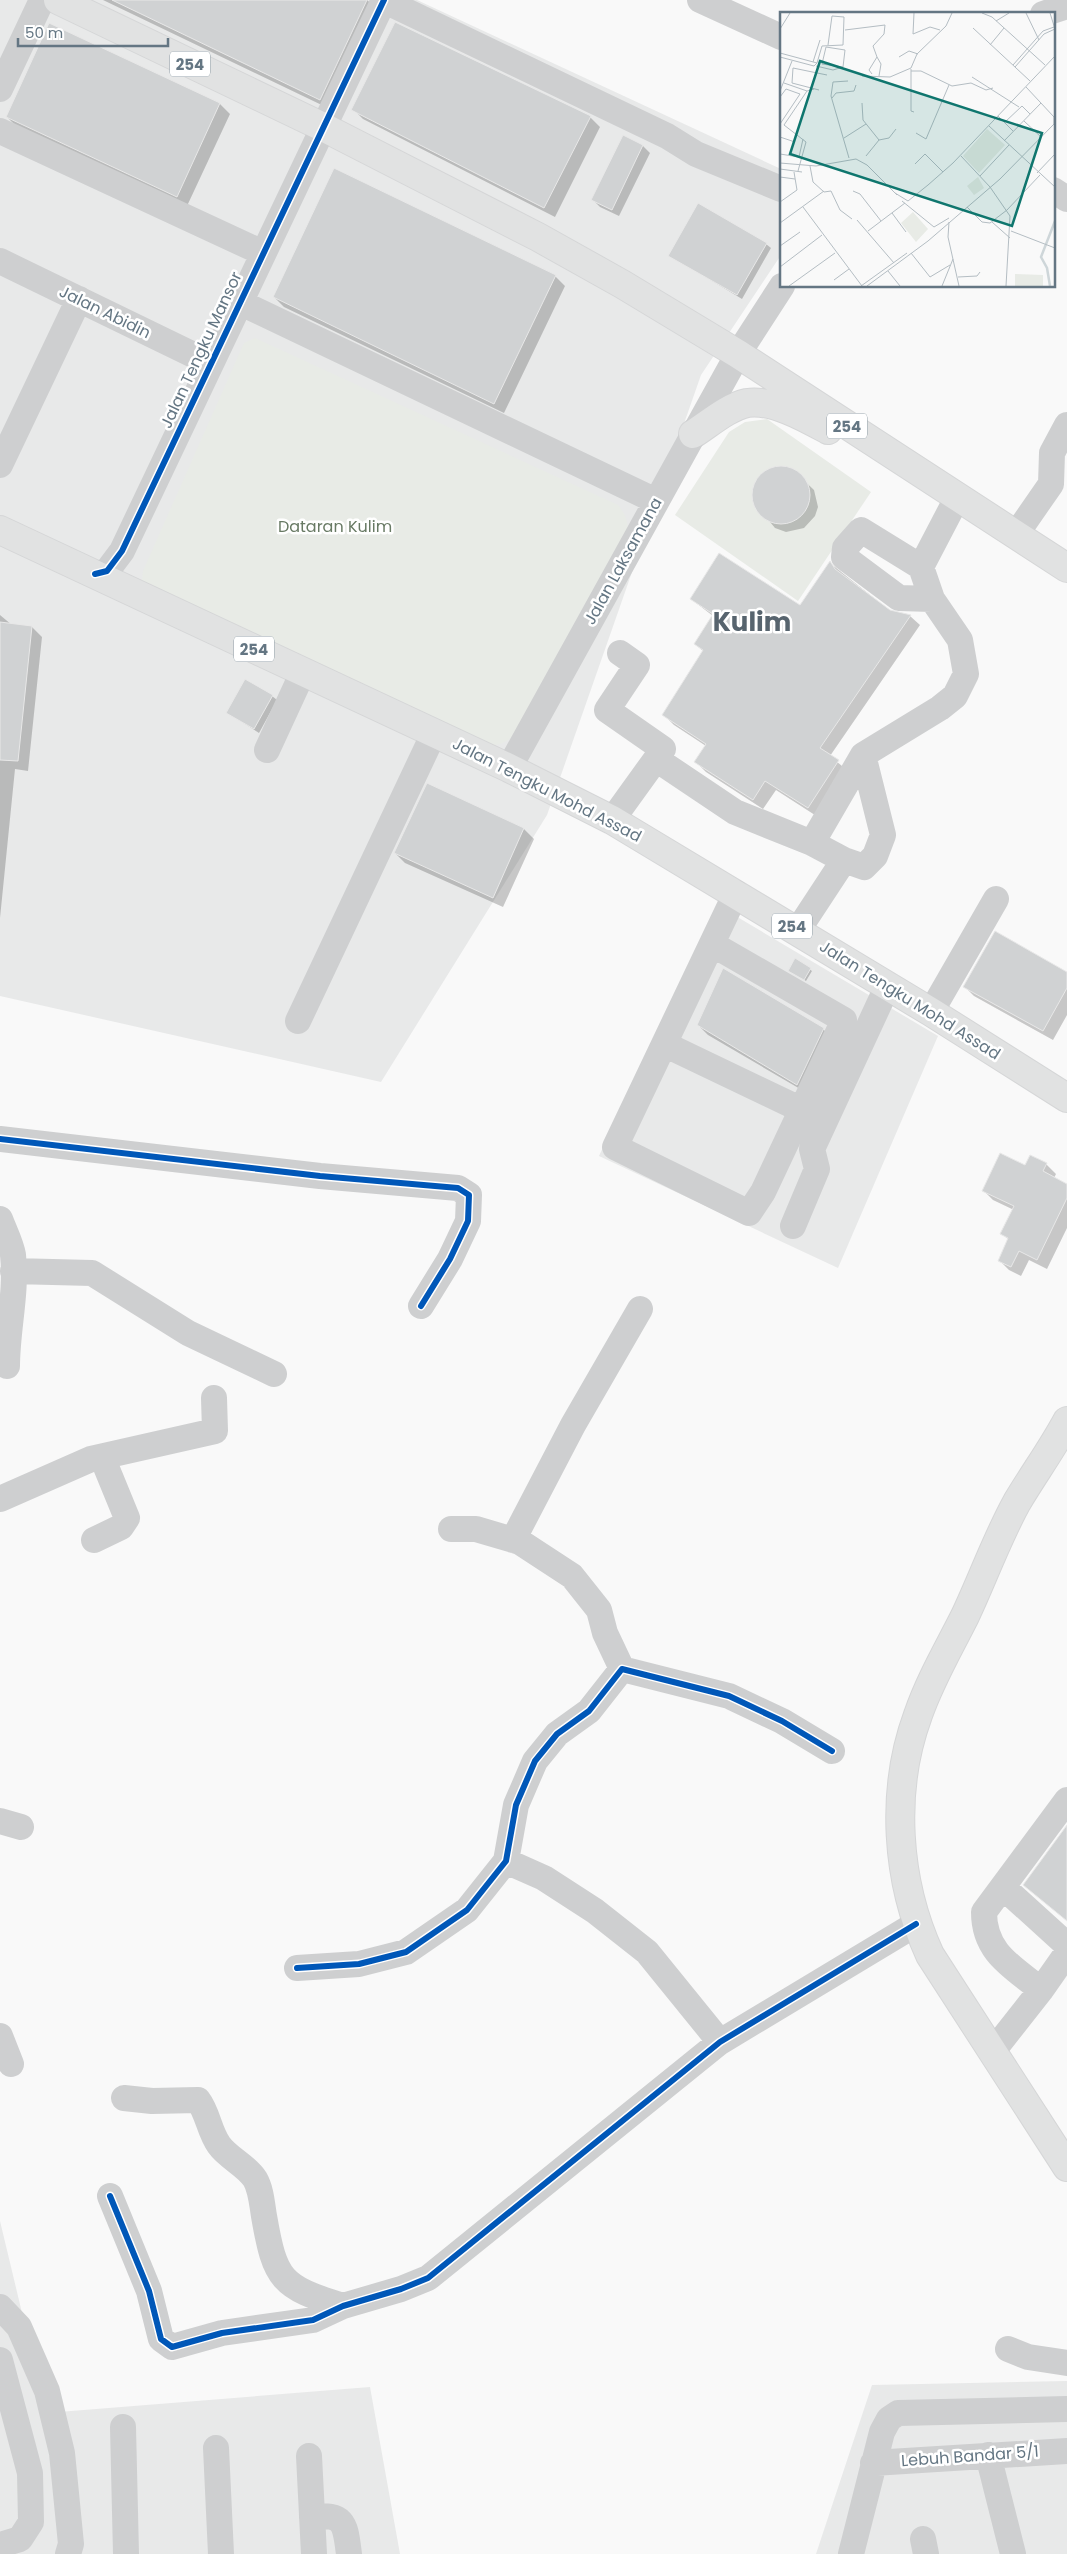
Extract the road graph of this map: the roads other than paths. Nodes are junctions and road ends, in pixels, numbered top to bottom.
1 (42, 0) edge
2 (58, 0) edge
3 (383, 0) edge
4 (700, 0) edge
5 (1067, 6) edge
6 (1050, 12) edge
7 (780, 37) edge
8 (0, 89) edge
9 (323, 127) junction
10 (0, 131) edge
11 (780, 189) edge
12 (1054, 191) edge
13 (1067, 199) edge
14 (263, 253) junction
15 (0, 261) edge
16 (781, 288) edge
17 (79, 299) junction
18 (239, 302) junction
19 (738, 354) junction
20 (210, 363) junction
21 (10, 419) edge
22 (1067, 425) edge
23 (693, 434) junction
24 (878, 447) junction
25 (0, 465) edge
26 (957, 498) junction
27 (656, 501) junction
28 (0, 530) edge
29 (1017, 534) junction
30 (921, 567) junction
31 (1067, 568) edge
32 (95, 574) junction
33 (932, 599) junction
34 (620, 653) dead end
35 (303, 672) junction
36 (434, 733) junction
37 (267, 750) dead end
38 (863, 755) junction
39 (656, 759) junction
40 (508, 768) junction
41 (612, 820) junction
42 (812, 842) junction
43 (844, 860) junction
44 (736, 893) junction
45 (996, 899) dead end
46 (798, 930) junction
47 (712, 944) junction
48 (888, 985) junction
49 (931, 1012) junction
50 (298, 1021) dead end
51 (664, 1044) junction
52 (1067, 1098) edge
53 (802, 1110) junction
54 (0, 1139) edge
55 (0, 1219) edge
56 (793, 1226) dead end
57 (13, 1271) junction
58 (421, 1306) dead end
59 (640, 1309) dead end
60 (7, 1366) dead end
61 (274, 1374) dead end
62 (214, 1398) dead end
63 (1067, 1421) edge
64 (102, 1457) junction
65 (0, 1500) edge
66 (451, 1529) dead end
67 (94, 1540) dead end
68 (513, 1540) junction
69 (622, 1668) junction
70 (832, 1751) dead end
71 (1067, 1800) edge
72 (506, 1861) junction
73 (1003, 1887) junction
74 (916, 1924) junction
75 (1067, 1945) edge
76 (1067, 1953) edge
77 (297, 1968) dead end
78 (1042, 1990) junction
79 (0, 2036) edge
80 (720, 2042) junction
81 (993, 2052) junction
82 (11, 2064) dead end
83 (124, 2098) dead end
84 (1067, 2167) edge
85 (110, 2196) dead end
86 (0, 2306) edge
87 (343, 2306) junction
88 (1008, 2350) dead end
89 (0, 2360) edge
90 (1067, 2363) edge
91 (1067, 2409) edge
92 (122, 2427) dead end
93 (216, 2448) dead end
94 (1067, 2451) edge
95 (988, 2455) junction
96 (309, 2456) dead end
97 (873, 2463) junction
98 (312, 2517) junction
99 (0, 2545) edge
100 (68, 2554) edge
101 (126, 2554) edge
102 (221, 2554) edge
103 (314, 2554) edge
104 (349, 2554) edge
105 (850, 2554) edge
106 (1013, 2554) edge

1 - 8 street
2 - 9 main road, 254
3 - 9 street, Jalan Tengku Mansor
3 - 11 street
4 - 7 street
5 - 6 street
9 - 14 street, Jalan Tengku Mansor
9 - 19 main road, 254
10 - 14 street
12 - 13 street
14 - 18 street, Jalan Tengku Mansor
15 - 17 street, Jalan Abidin
16 - 19 street, Jalan Laksamana
17 - 20 street, Jalan Abidin
17 - 21 street
18 - 20 street, Jalan Tengku Mansor
18 - 27 street
19 - 23 street, Jalan Laksamana
19 - 24 main road, 254
20 - 32 street, Jalan Tengku Mansor
21 - 25 street
22 - 29 street
23 - 24 main road
23 - 27 street, Jalan Laksamana
24 - 26 main road, 254
26 - 29 main road, 254
26 - 30 street
27 - 40 street, Jalan Laksamana
28 - 32 main road, Jalan Tengku Mohd Assad / 254
29 - 31 main road, 254
30 - 33 street
30 - 33 street
32 - 35 main road, Jalan Tengku Mohd Assad / 254
33 - 38 street
34 - 39 street
35 - 36 main road, Jalan Tengku Mohd Assad / 254
35 - 37 street
36 - 40 main road, Jalan Tengku Mohd Assad / 254
36 - 50 street
38 - 42 street
38 - 43 street
39 - 41 street
39 - 42 street
40 - 41 main road, Jalan Tengku Mohd Assad / 254
41 - 44 main road, Jalan Tengku Mohd Assad / 254
42 - 43 street
43 - 46 street
44 - 46 main road, Jalan Tengku Mohd Assad / 254
44 - 47 street
45 - 49 street
46 - 48 main road, Jalan Tengku Mohd Assad / 254
47 - 51 street
47 - 53 street
48 - 49 main road, Jalan Tengku Mohd Assad / 254
48 - 56 street
49 - 52 main road, Jalan Tengku Mohd Assad / 254
51 - 53 street
51 - 53 street
54 - 58 street
55 - 57 street
57 - 60 street
57 - 61 street
59 - 68 street
62 - 64 street
63 - 74 main road
64 - 65 street
64 - 67 street
66 - 68 street
68 - 69 street
69 - 70 street
69 - 72 street
71 - 73 street
72 - 77 street
72 - 80 street
73 - 75 street
73 - 78 street
74 - 80 street
74 - 81 main road
76 - 78 street
78 - 81 street
79 - 82 street
80 - 87 street
81 - 84 main road
83 - 87 street
85 - 87 street
86 - 100 street
88 - 90 street
89 - 99 street
91 - 97 street
92 - 101 street
93 - 102 street
94 - 95 street, Lebuh Bandar 5/1
95 - 97 street, Lebuh Bandar 5/1
95 - 106 street
96 - 98 street
97 - 105 street
98 - 103 street
98 - 104 street

